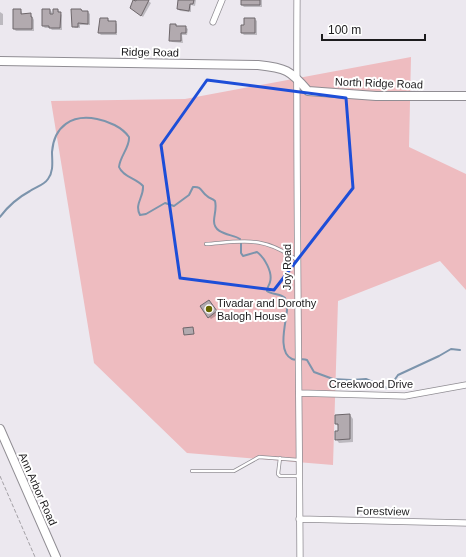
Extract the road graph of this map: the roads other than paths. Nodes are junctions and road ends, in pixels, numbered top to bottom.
1 (222, 0) edge
2 (297, 0) edge
3 (214, 22) dead end
4 (0, 61) edge
5 (297, 78) junction
6 (466, 96) edge
7 (206, 244) dead end
8 (297, 261) junction
9 (466, 385) edge
10 (299, 393) junction
11 (0, 429) edge
12 (280, 458) junction
13 (299, 460) junction
14 (192, 471) dead end
15 (299, 476) junction
16 (300, 519) junction
17 (466, 523) edge
18 (56, 557) edge
19 (300, 557) edge

1 - 3 street
2 - 5 street, Joy Road
4 - 5 street, Ridge Road
5 - 6 street, North Ridge Road
5 - 8 street, Joy Road
7 - 8 lane
8 - 10 street, Joy Road
9 - 10 street, Creekwood Drive
10 - 13 street, Joy Road
11 - 18 street, Ann Arbor Road
12 - 13 lane
12 - 14 lane
12 - 15 lane
13 - 15 street, Joy Road
15 - 16 street, Joy Road
16 - 17 street, Forestview
16 - 19 street, Joy Road

